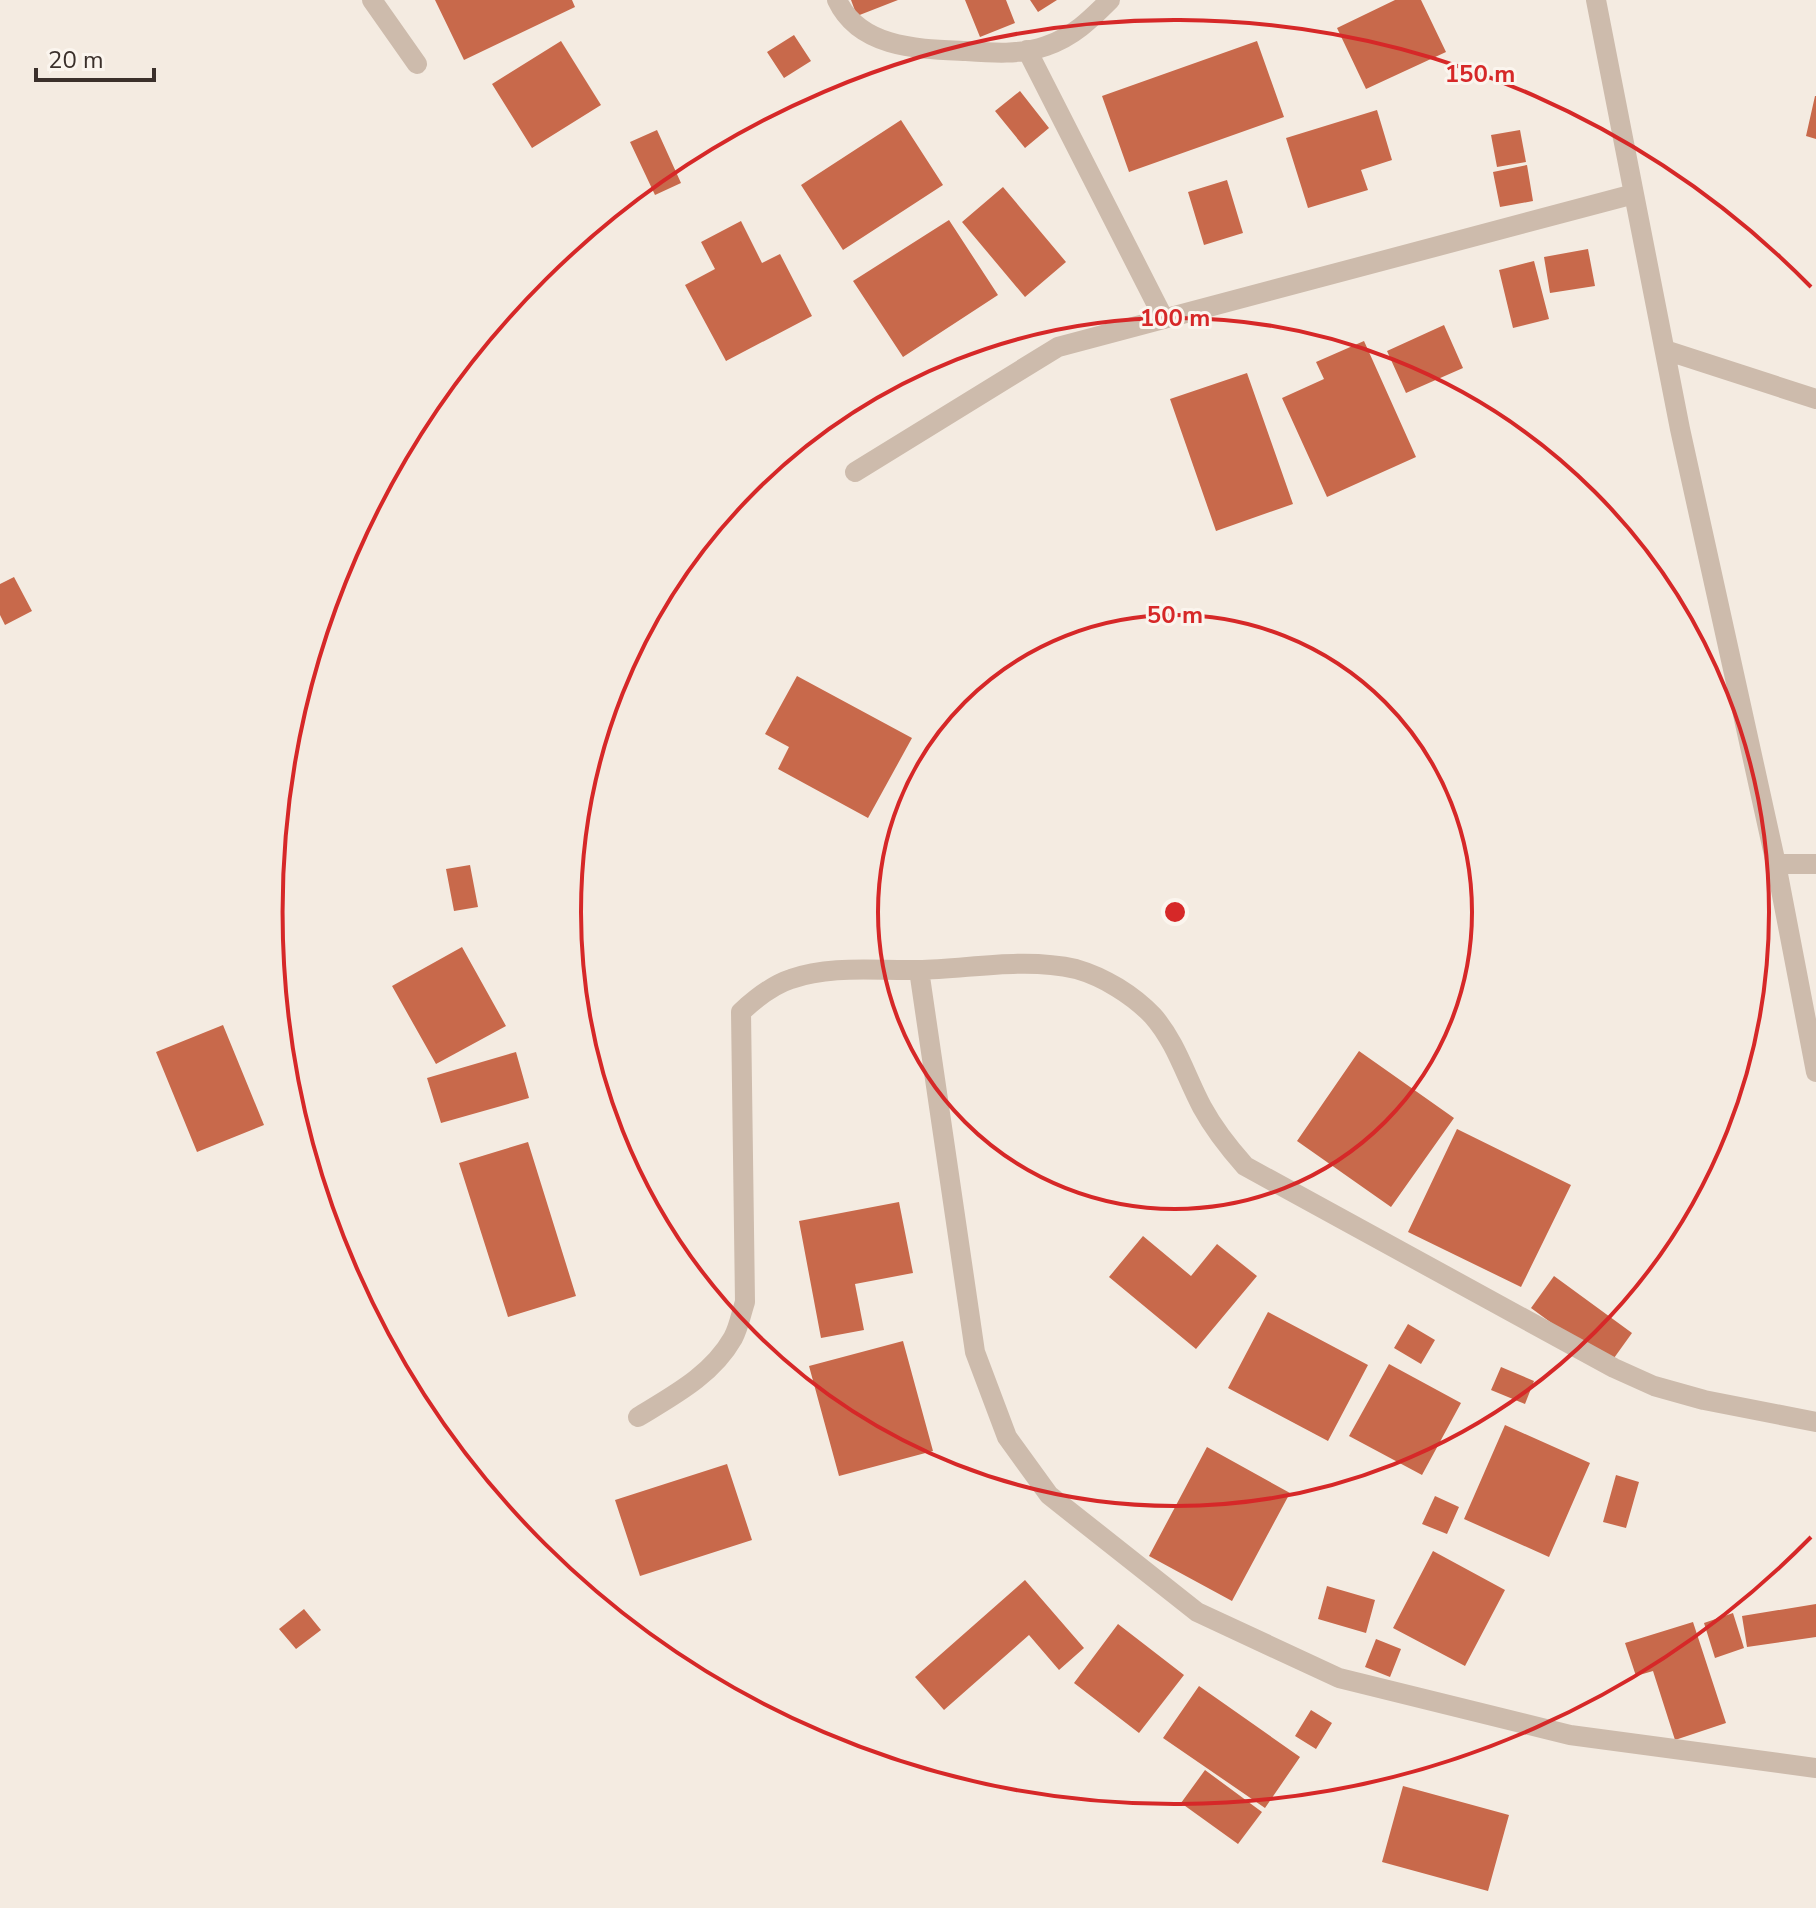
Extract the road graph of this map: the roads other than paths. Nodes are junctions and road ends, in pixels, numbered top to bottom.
1 (372, 0) edge
2 (837, 0) edge
3 (1110, 0) edge
4 (1596, 0) edge
5 (1027, 50) junction
6 (417, 64) dead end
7 (1634, 194) junction
8 (1164, 319) junction
9 (1665, 350) junction
10 (1816, 399) edge
11 (855, 472) dead end
12 (1776, 864) junction
13 (1816, 864) edge
14 (919, 970) junction
15 (1816, 1072) edge
16 (638, 1417) dead end
17 (1816, 1422) edge
18 (1816, 1768) edge

1 - 6 street
2 - 5 street
3 - 5 street
4 - 7 street
5 - 8 street
7 - 8 street
7 - 9 street
8 - 11 street
9 - 10 street
9 - 12 street
12 - 13 street
12 - 15 street
14 - 16 street
14 - 17 street
14 - 18 street

